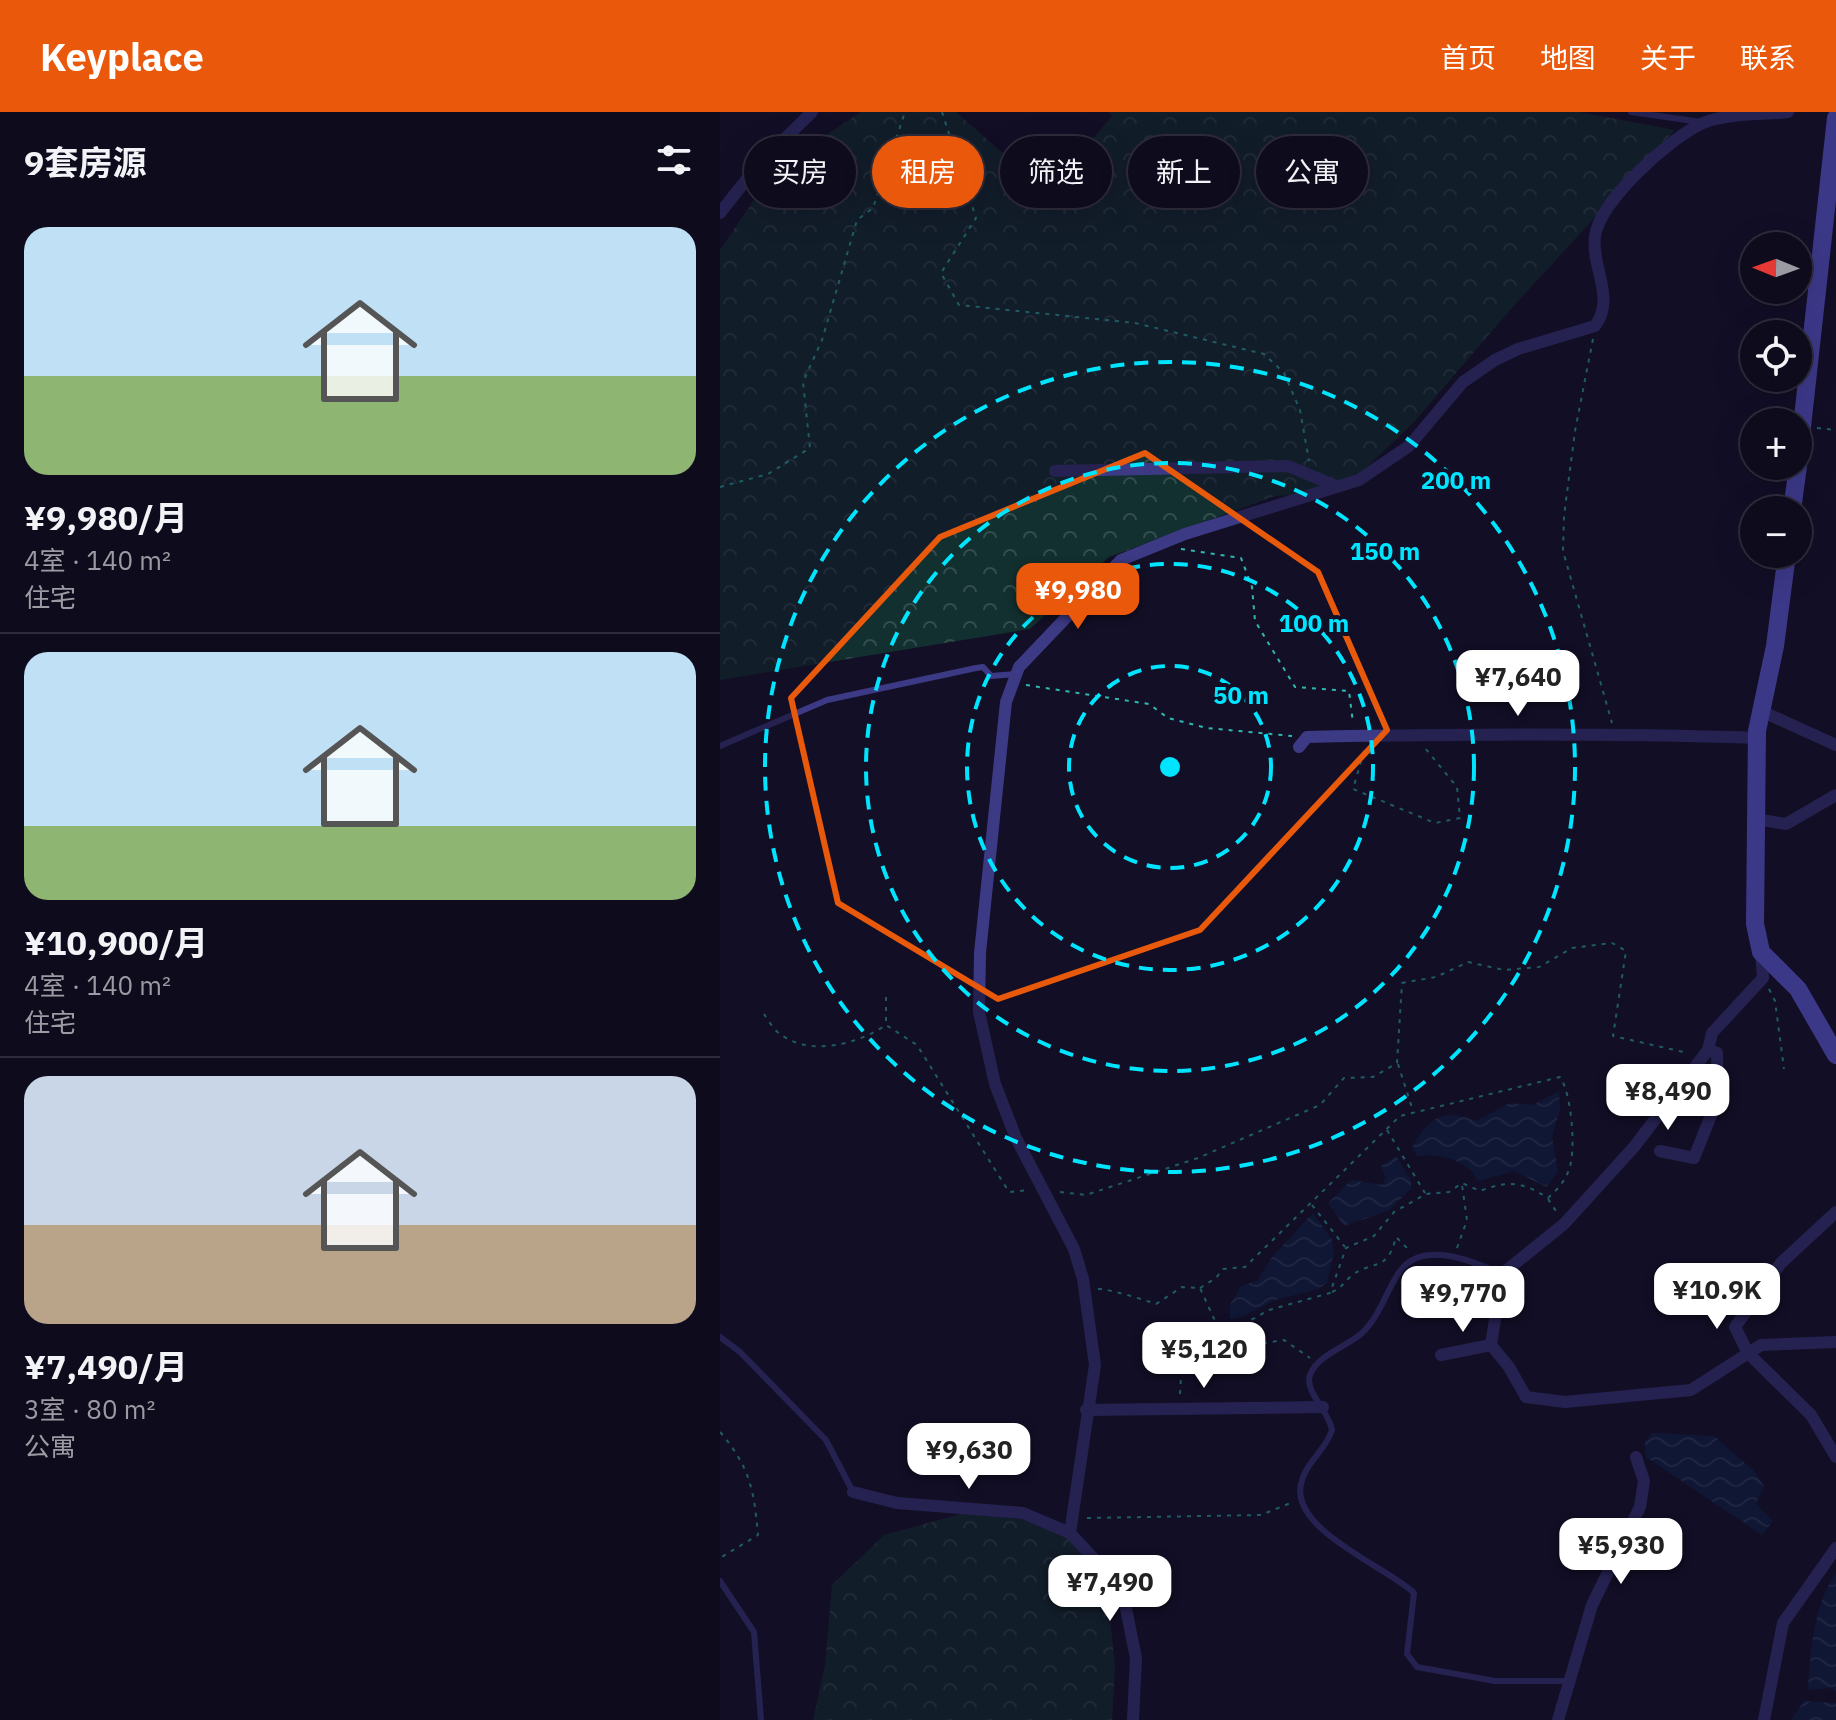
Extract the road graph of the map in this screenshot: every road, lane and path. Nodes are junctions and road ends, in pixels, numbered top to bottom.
1 (812, 112) edge
2 (905, 112) edge
3 (942, 112) edge
4 (1631, 112) edge
5 (1788, 112) edge
6 (1836, 118) edge
7 (1705, 122) junction
8 (1834, 156) edge
9 (720, 213) edge
10 (1595, 326) junction
11 (1805, 408) edge
12 (1812, 427) edge
13 (1836, 430) edge
14 (1310, 464) dead end
15 (1055, 471) dead end
16 (1336, 486) junction
17 (720, 487) edge
18 (1154, 545) junction
19 (1785, 568) edge
20 (1015, 679) junction
21 (1761, 711) junction
22 (1616, 734) junction
23 (1425, 735) junction
24 (1361, 736) junction
25 (1756, 738) junction
26 (1303, 742) joint
27 (1836, 745) edge
28 (720, 746) edge
29 (1836, 795) edge
30 (1755, 819) junction
31 (1761, 952) junction
32 (1763, 978) junction
33 (886, 997) dead end
34 (764, 1014) dead end
35 (886, 1025) junction
36 (1706, 1053) junction
37 (1836, 1055) edge
38 (1397, 1063) junction
39 (1784, 1069) dead end
40 (1413, 1112) junction
41 (1386, 1129) junction
42 (1660, 1151) dead end
43 (1462, 1183) junction
44 (1043, 1190) junction
45 (1426, 1194) junction
46 (1548, 1198) junction
47 (1310, 1203) junction
48 (1836, 1212) edge
49 (1564, 1224) junction
50 (1346, 1248) junction
51 (1454, 1257) junction
52 (1416, 1258) junction
53 (1502, 1274) junction
54 (1200, 1288) junction
55 (1085, 1290) junction
56 (1330, 1293) junction
57 (1222, 1336) junction
58 (720, 1337) edge
59 (1836, 1342) edge
60 (1491, 1345) junction
61 (1226, 1346) junction
62 (1748, 1353) junction
63 (1441, 1355) dead end
64 (1318, 1364) junction
65 (1323, 1407) junction
66 (1179, 1408) junction
67 (1086, 1410) junction
68 (720, 1432) edge
69 (1636, 1457) dead end
70 (1836, 1457) edge
71 (853, 1492) joint
72 (1302, 1498) junction
73 (1071, 1527) junction
74 (1836, 1548) edge
75 (720, 1558) edge
76 (720, 1581) edge
77 (1567, 1681) junction
78 (761, 1720) edge
79 (1133, 1720) edge
80 (1558, 1720) edge
81 (1764, 1720) edge

1 - 9 street
2 - 17 path
3 - 14 path
4 - 7 lane
5 - 7 street
6 - 8 street
7 - 10 street
8 - 11 street
10 - 16 street
10 - 22 path
12 - 13 path
15 - 16 street
16 - 18 street
18 - 20 street
18 - 24 path
19 - 21 street
20 - 26 path
20 - 28 lane
20 - 44 street
21 - 25 street
21 - 27 street
22 - 23 street
22 - 25 street
23 - 24 street
23 - 24 path
24 - 26 street
25 - 30 street
29 - 30 street
30 - 31 street
31 - 32 street
31 - 37 street
32 - 36 street
32 - 39 path
33 - 35 path
34 - 35 path
35 - 44 path
36 - 38 path
36 - 42 street
36 - 49 street
38 - 40 path
38 - 44 path
40 - 41 path
40 - 46 path
41 - 45 path
41 - 47 path
43 - 45 path
43 - 46 path
43 - 51 path
44 - 55 street
45 - 50 path
46 - 49 path
47 - 50 path
47 - 54 path
48 - 62 street
49 - 53 street
50 - 56 path
51 - 52 lane
51 - 53 lane
52 - 56 path
52 - 64 lane
53 - 60 street
54 - 55 path
54 - 57 path
55 - 67 street
56 - 57 path
57 - 61 path
58 - 71 lane
59 - 62 street
60 - 62 street
60 - 63 street
61 - 64 path
61 - 66 path
62 - 70 street
64 - 65 lane
65 - 66 street
65 - 72 lane
66 - 67 street
67 - 73 street
68 - 75 path
69 - 77 street
71 - 73 street
72 - 73 path
72 - 77 lane
73 - 79 street
74 - 81 street
76 - 78 lane
77 - 80 street

